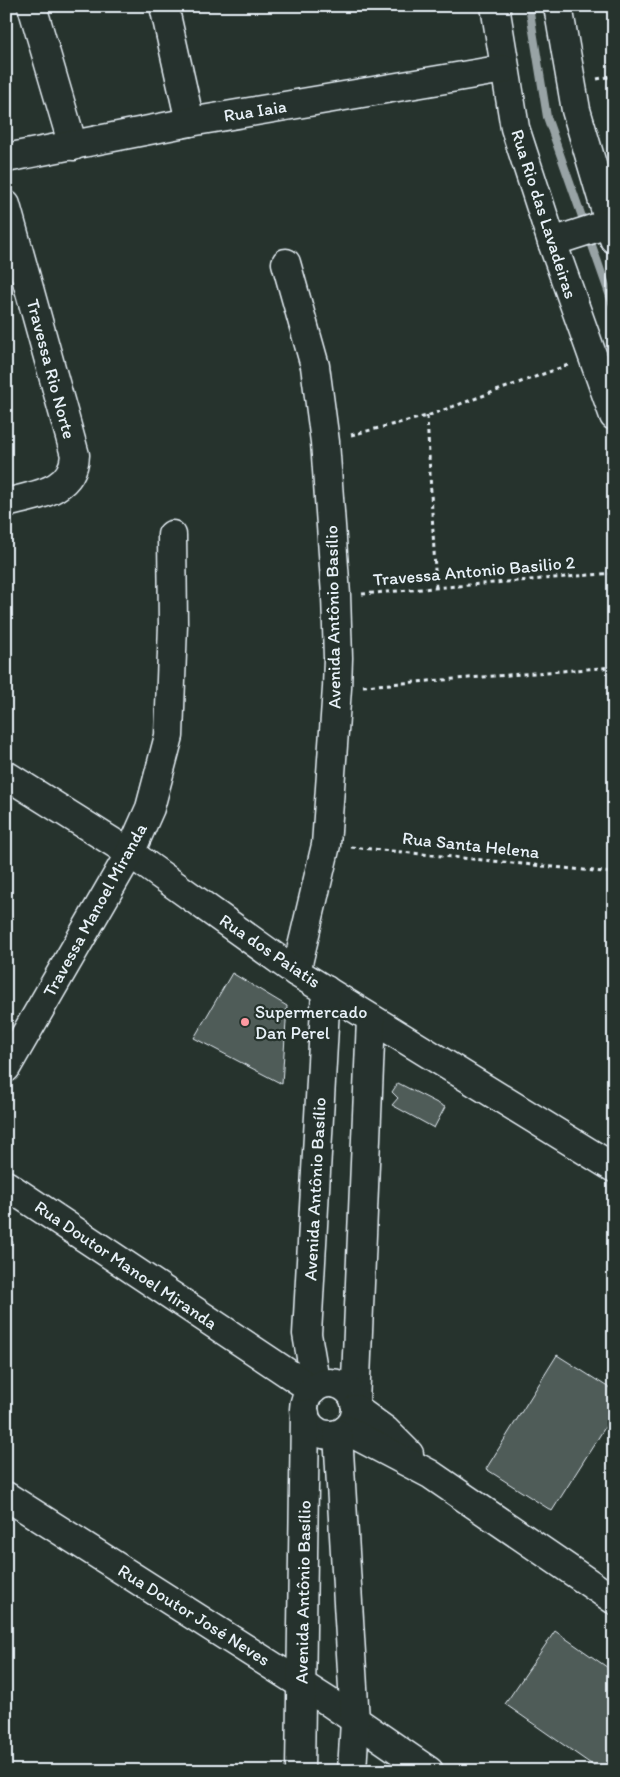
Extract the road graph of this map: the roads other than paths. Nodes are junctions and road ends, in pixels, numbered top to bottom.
1 (32, 6) edge
2 (164, 6) edge
3 (495, 6) edge
4 (558, 6) edge
5 (504, 69) junction
6 (190, 122) junction
7 (73, 146) junction
8 (6, 158) edge
9 (6, 205) edge
10 (608, 229) edge
11 (556, 241) junction
12 (286, 263) dead end
13 (614, 416) edge
14 (6, 503) edge
15 (172, 535) dead end
16 (6, 775) edge
17 (130, 854) junction
18 (296, 972) junction
19 (326, 990) junction
20 (371, 1019) junction
21 (6, 1068) edge
22 (614, 1168) edge
23 (6, 1184) edge
24 (310, 1399) junction
25 (349, 1419) junction
26 (6, 1496) edge
27 (614, 1600) edge
28 (302, 1684) junction
29 (354, 1721) junction
30 (300, 1771) edge
31 (352, 1771) edge
32 (429, 1771) edge

1 - 7 street
2 - 6 street
3 - 5 street, Rua Rio das Lavadeiras
4 - 10 street
5 - 6 street, Rua Iaia
5 - 11 street, Rua Rio das Lavadeiras
6 - 7 street, Rua Iaia
7 - 8 street, Rua Iaia
9 - 14 street, Travessa Rio Norte
10 - 11 street
11 - 13 street, Rua Rio das Lavadeiras
12 - 18 street, Avenida Antônio Basílio
15 - 17 street, Travessa Manoel Miranda
16 - 17 street, Rua dos Paiatis
17 - 18 street, Rua dos Paiatis
17 - 21 street, Travessa Manoel Miranda
18 - 19 street, Rua dos Paiatis
19 - 20 street, Rua dos Paiatis
19 - 24 street, Avenida Antônio Basílio
20 - 22 street, Rua dos Paiatis
20 - 25 street, Avenida Antônio Basílio
23 - 24 street, Rua Doutor Manoel Miranda
24 - 25 street
24 - 25 street
24 - 28 street, Avenida Antônio Basílio
25 - 27 street
25 - 29 street, Avenida Antônio Basílio
26 - 28 street, Rua Doutor José Neves
28 - 29 street, Rua Doutor José Neves
28 - 30 street, Avenida Antônio Basílio
29 - 31 street, Avenida Antônio Basílio
29 - 32 street, Rua Doutor José Neves

